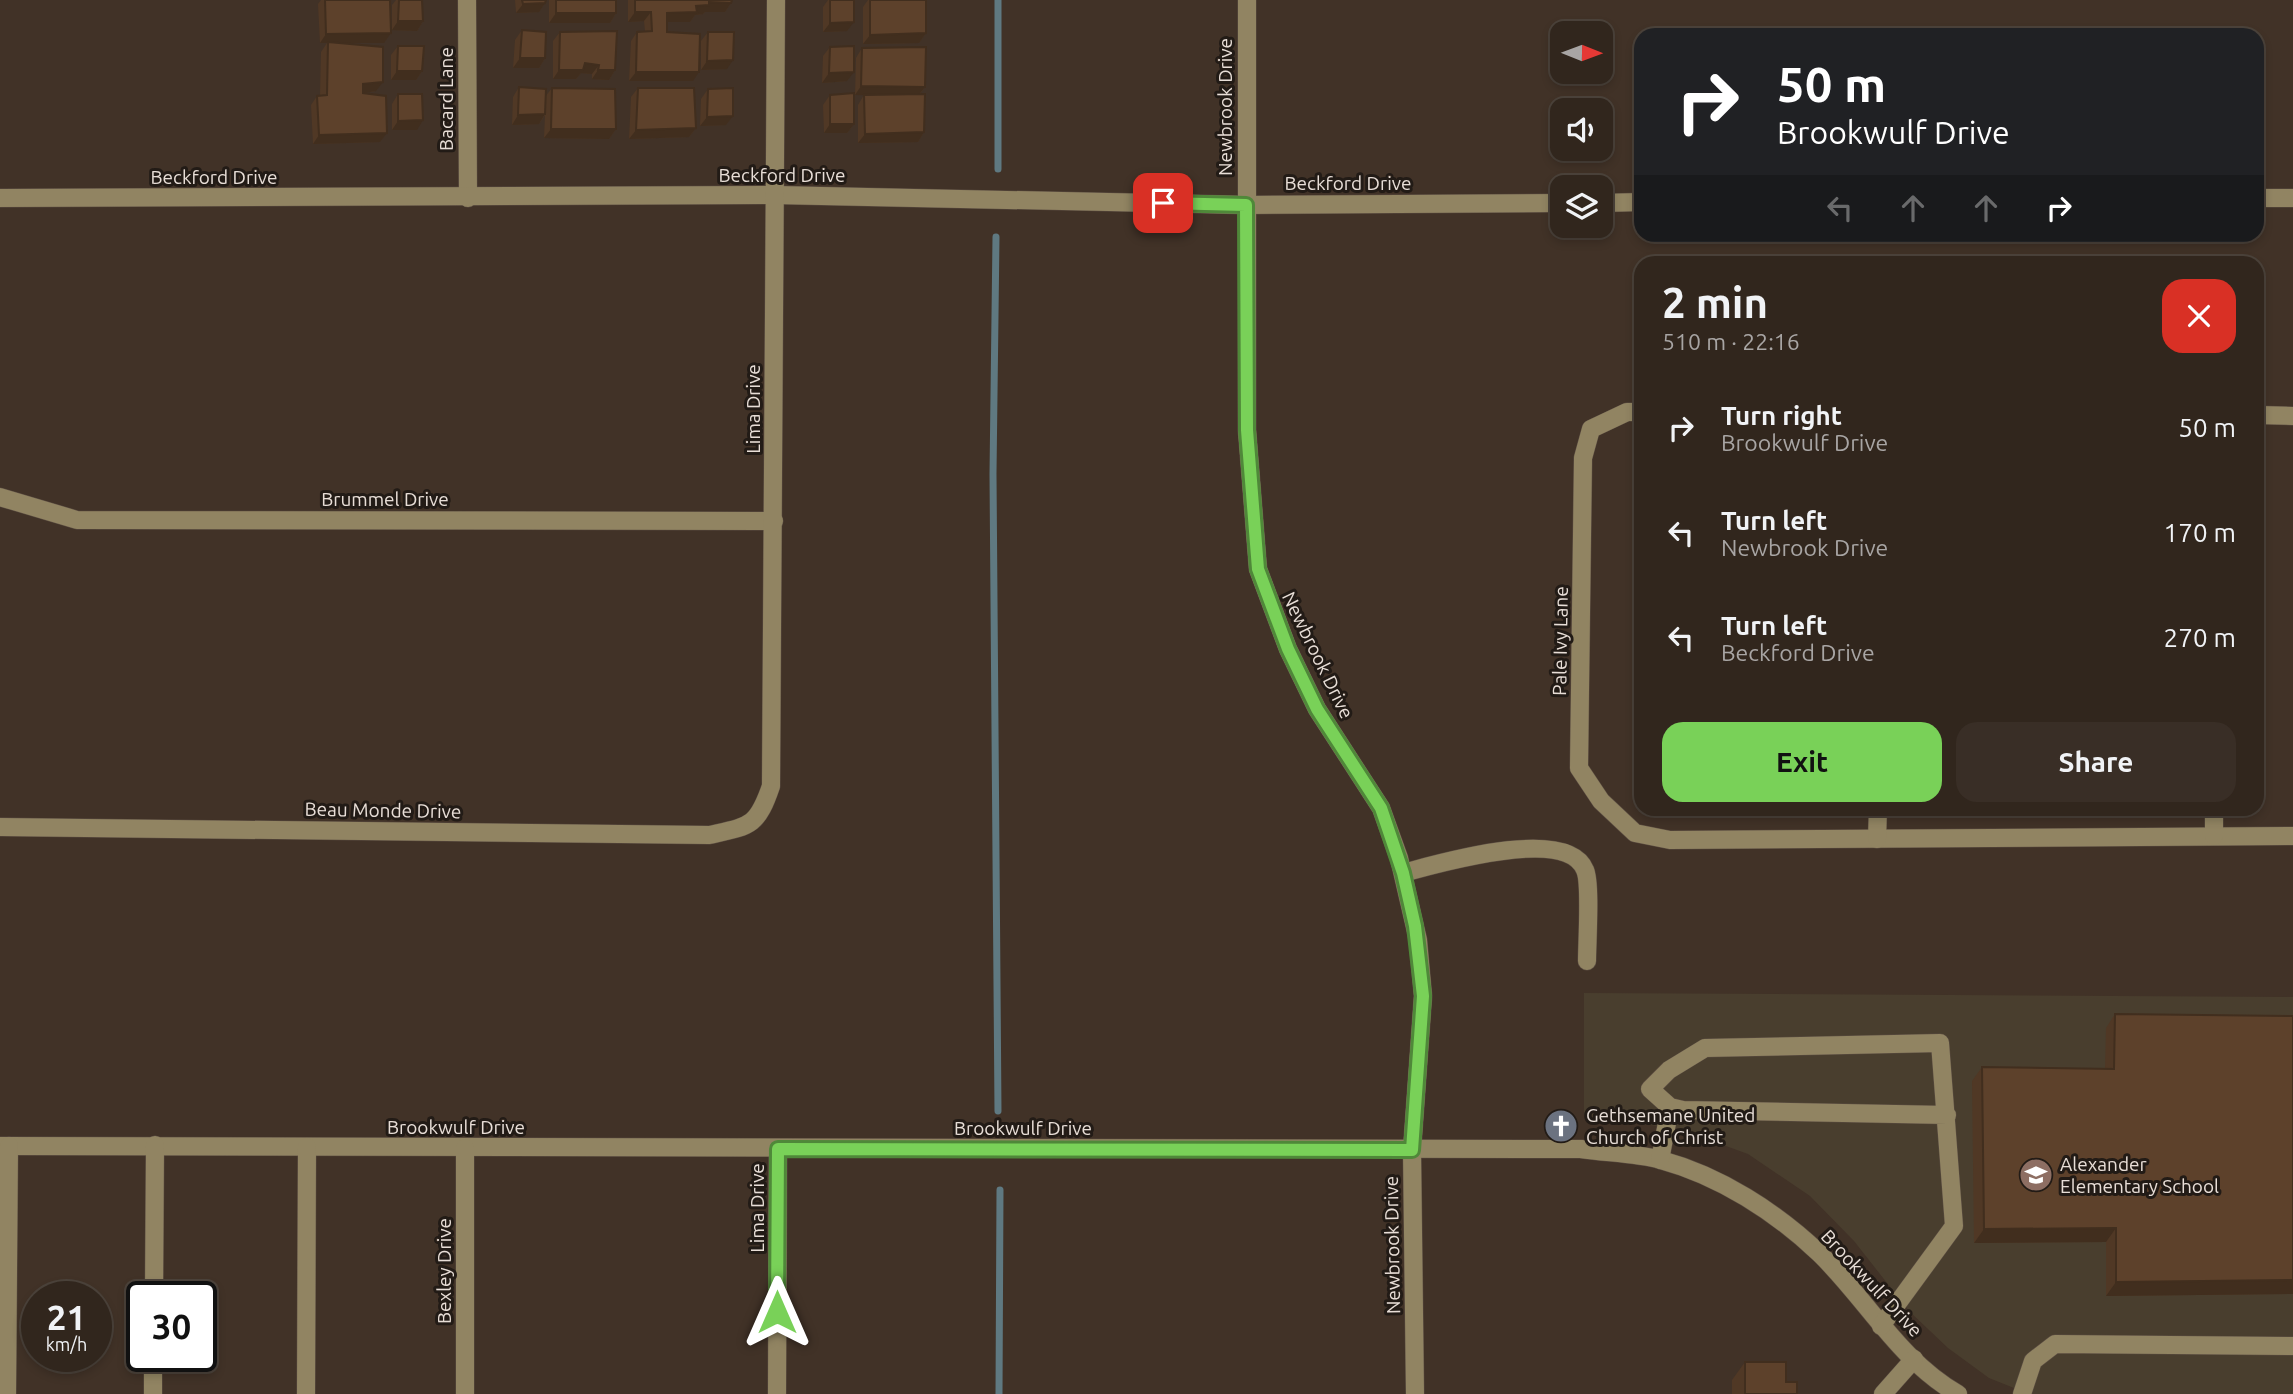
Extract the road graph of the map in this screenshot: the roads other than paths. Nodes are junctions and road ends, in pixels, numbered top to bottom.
1 (467, 0) edge
2 (776, 0) edge
3 (1247, 0) edge
4 (775, 195) junction
5 (0, 198) edge
6 (468, 198) junction
7 (2264, 198) edge
8 (2293, 198) edge
9 (1613, 202) edge
10 (1634, 202) edge
11 (1550, 203) edge
12 (1246, 205) junction
13 (1634, 412) edge
14 (2264, 415) edge
15 (2293, 415) edge
16 (0, 498) edge
17 (774, 521) junction
18 (761, 816) joint
19 (1878, 816) edge
20 (2214, 816) edge
21 (0, 827) edge
22 (2214, 836) junction
23 (2293, 836) edge
24 (1877, 839) junction
25 (1403, 873) junction
26 (1587, 961) dead end
27 (1670, 1107) junction
28 (1947, 1115) junction
29 (155, 1145) junction
30 (4, 1146) edge
31 (307, 1147) junction
32 (465, 1148) junction
33 (778, 1149) junction
34 (1412, 1150) junction
35 (1660, 1160) junction
36 (154, 1281) edge
37 (1881, 1326) junction
38 (2293, 1346) edge
39 (1914, 1359) junction
40 (153, 1372) edge
41 (7, 1394) edge
42 (153, 1394) edge
43 (306, 1394) edge
44 (465, 1394) edge
45 (776, 1394) edge
46 (1415, 1394) edge
47 (1883, 1394) edge
48 (1958, 1394) edge
49 (2022, 1394) edge

1 - 6 street, Bacard Lane
2 - 4 street, Lima Drive
3 - 12 street, Newbrook Drive
4 - 6 street, Beckford Drive
4 - 12 street, Beckford Drive
4 - 17 street, Lima Drive
5 - 6 street, Beckford Drive
7 - 8 street
9 - 10 street
11 - 12 street, Beckford Drive
12 - 25 street, Newbrook Drive
13 - 24 street, Pale Ivy Lane
14 - 15 street
16 - 17 street, Brummel Drive
17 - 18 street, Lima Drive
18 - 21 street, Beau Monde Drive
19 - 24 street
20 - 22 street
22 - 23 street
22 - 24 street
25 - 26 street
25 - 34 street, Newbrook Drive
27 - 28 street
27 - 28 street
27 - 35 street
28 - 37 street
29 - 30 street, Brookwulf Drive
29 - 31 street, Brookwulf Drive
29 - 36 street
30 - 41 street
31 - 32 street, Brookwulf Drive
31 - 43 street
32 - 33 street, Brookwulf Drive
32 - 44 street, Bexley Drive
33 - 34 street, Brookwulf Drive
33 - 45 street, Lima Drive
34 - 35 street, Brookwulf Drive
34 - 46 street, Newbrook Drive
35 - 37 street, Brookwulf Drive
37 - 39 street, Brookwulf Drive
38 - 49 street
39 - 47 street
39 - 48 street, Brookwulf Drive
40 - 42 street

